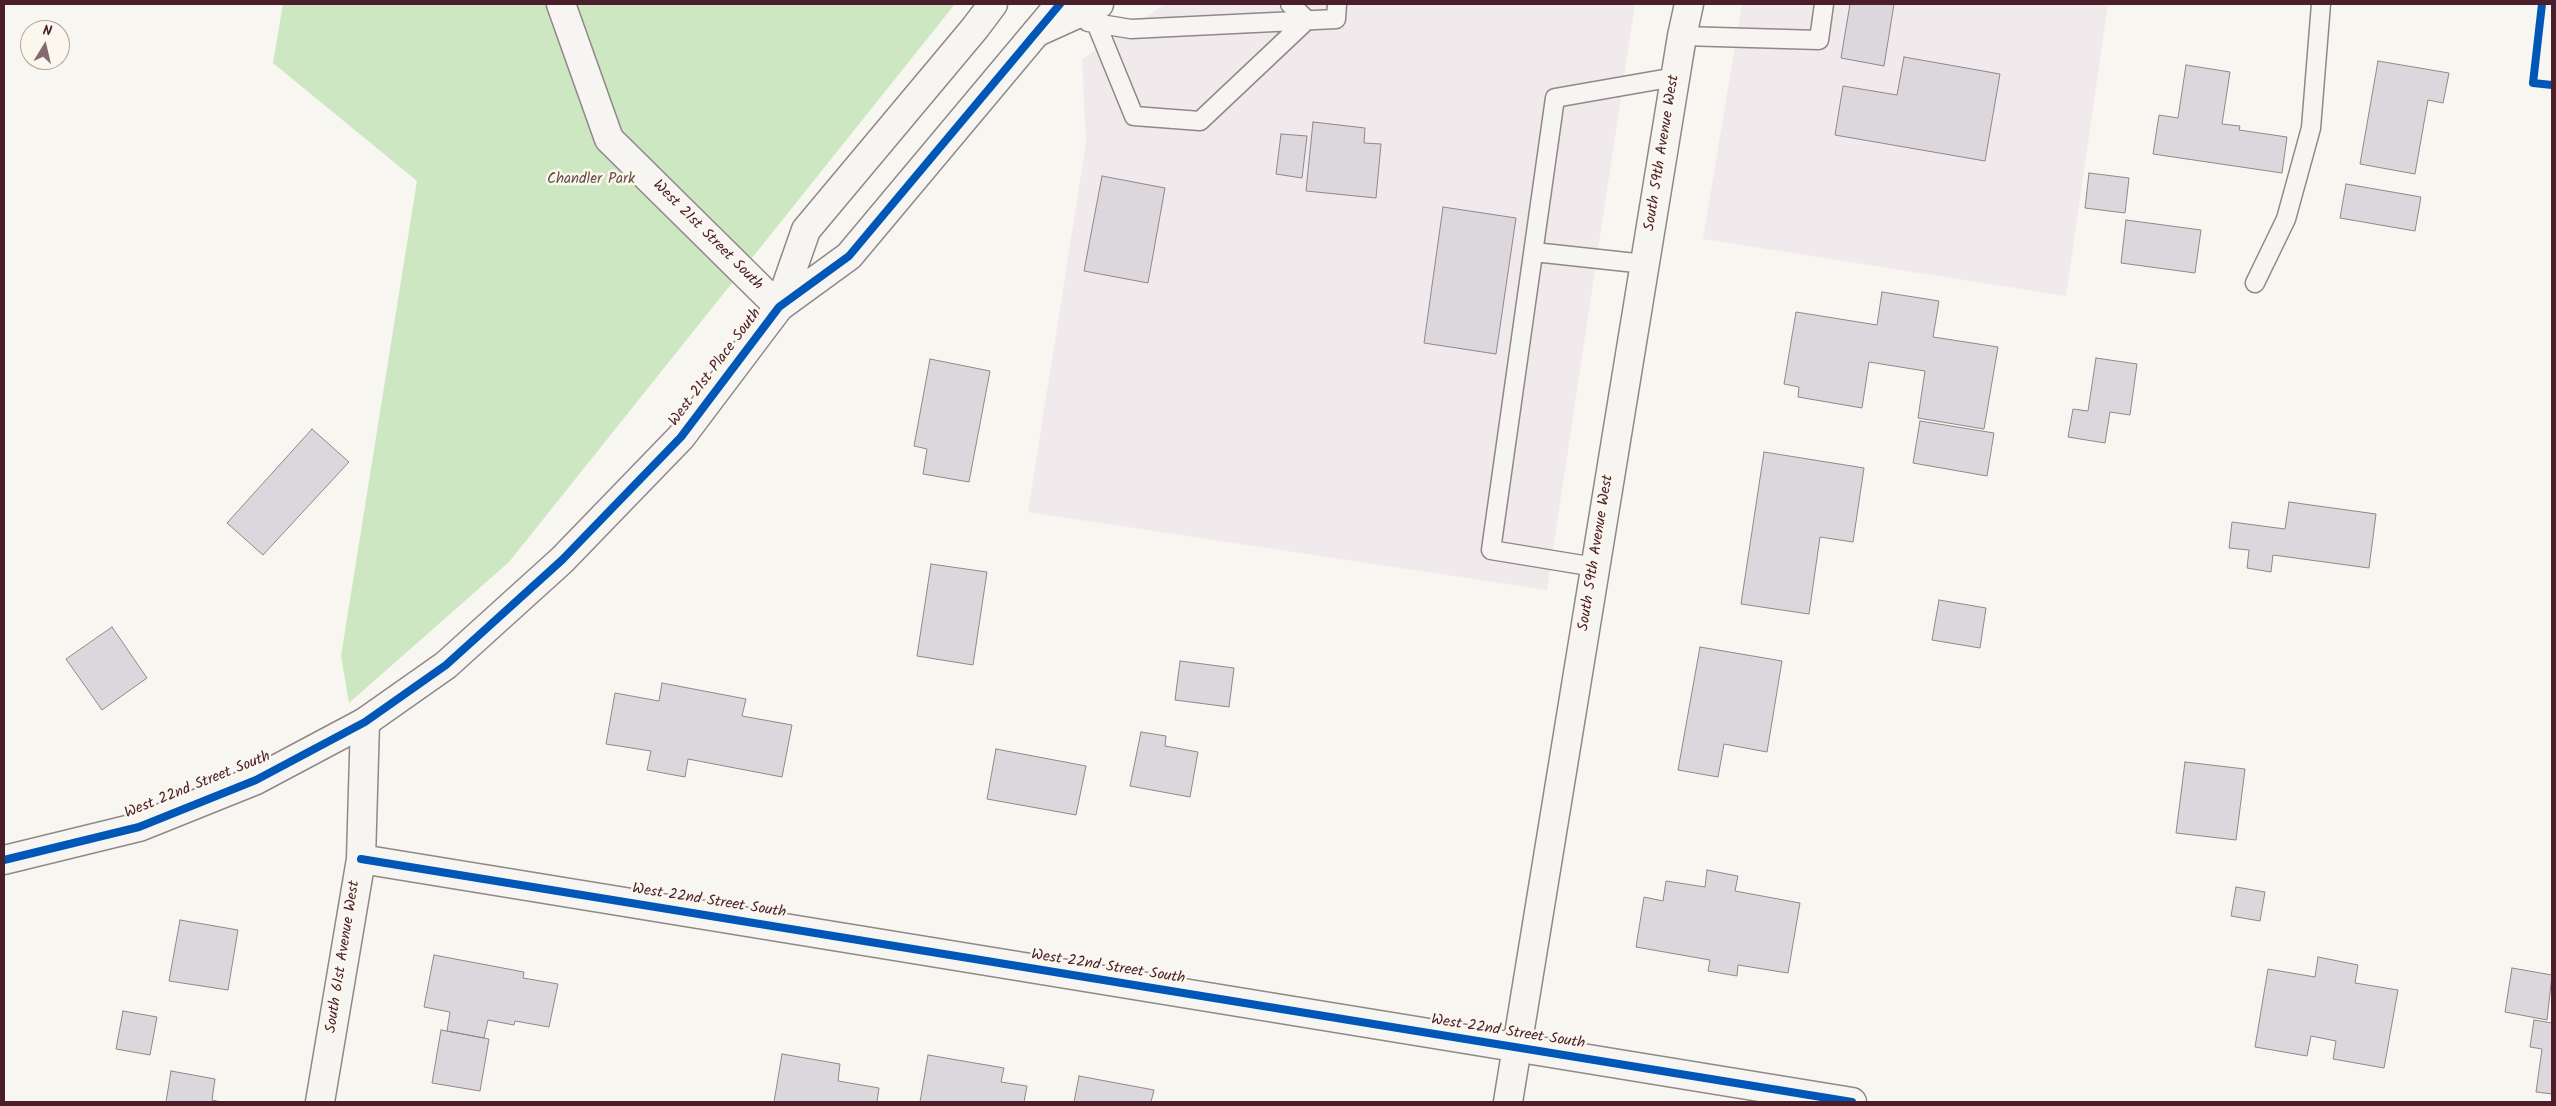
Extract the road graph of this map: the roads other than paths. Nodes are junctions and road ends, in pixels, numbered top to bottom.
1 (561, 4) edge
2 (993, 4) edge
3 (1290, 4) edge
4 (1337, 4) edge
5 (1690, 4) edge
6 (1824, 4) edge
7 (2321, 4) edge
8 (1064, 11) edge
9 (1098, 13) edge
10 (1307, 20) junction
11 (1682, 36) junction
12 (1675, 77) junction
13 (1534, 252) junction
14 (1644, 264) junction
15 (2255, 283) dead end
16 (779, 307) junction
17 (1595, 567) junction
18 (365, 722) junction
19 (361, 859) junction
20 (4, 860) edge
21 (1516, 1049) junction
22 (320, 1102) edge
23 (1508, 1102) edge
24 (1852, 1102) edge

1 - 16 street, West 21st Street South
2 - 16 street, West 21st Place South
3 - 10 lane
4 - 10 lane
5 - 11 street, South 59th Avenue West
6 - 11 lane
7 - 15 lane
8 - 9 street
8 - 16 street, West 21st Place South
9 - 10 lane
9 - 10 lane
11 - 12 street, South 59th Avenue West
12 - 13 lane
12 - 14 street, South 59th Avenue West
13 - 14 lane
13 - 17 lane
14 - 17 street, South 59th Avenue West
16 - 18 street, West 21st Place South
17 - 21 street, South 59th Avenue West
18 - 19 street, South 61st Avenue West
18 - 20 street, West 22nd Street South
19 - 21 street, West 22nd Street South
19 - 22 street, South 61st Avenue West
21 - 23 street, South 59th Avenue West
21 - 24 street, West 22nd Street South

